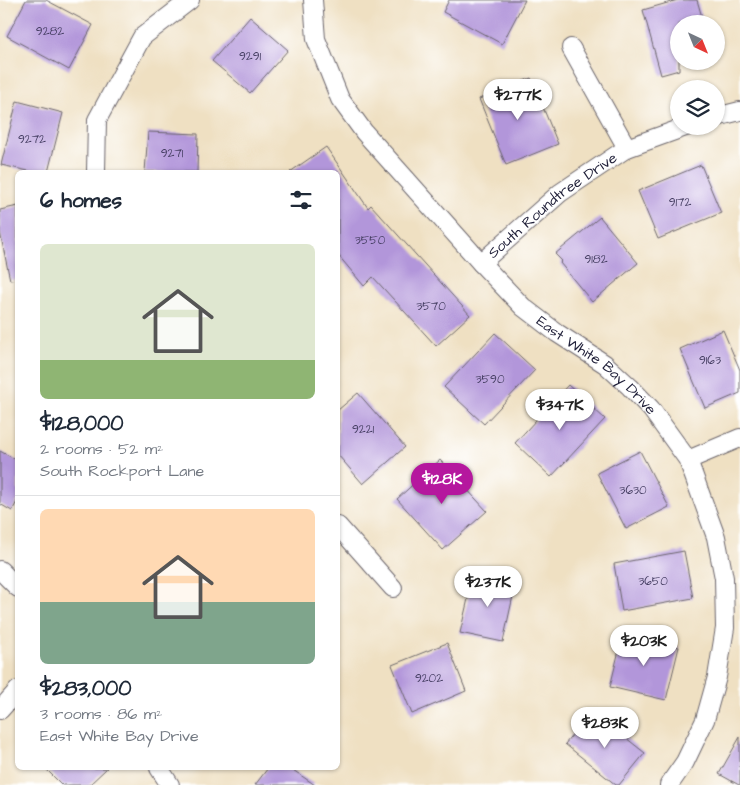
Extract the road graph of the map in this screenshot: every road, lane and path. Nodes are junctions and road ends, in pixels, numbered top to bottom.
1 (190, 0) edge
2 (313, 0) edge
3 (571, 48) dead end
4 (740, 111) edge
5 (725, 114) edge
6 (670, 132) edge
7 (627, 148) junction
8 (96, 170) edge
9 (481, 264) junction
10 (740, 438) edge
11 (688, 460) junction
12 (340, 528) edge
13 (0, 570) edge
14 (15, 585) edge
15 (393, 588) dead end
16 (15, 693) edge
17 (0, 710) edge
18 (160, 770) edge
19 (170, 785) edge
20 (669, 785) edge

1 - 8 street
2 - 9 street, East White Bay Drive
3 - 7 street, South Roundtree Drive
4 - 5 street
6 - 7 street, South Roundtree Drive
7 - 9 street, South Roundtree Drive
9 - 11 street, East White Bay Drive
10 - 11 street
11 - 20 street, East White Bay Drive
12 - 15 street
13 - 14 street
16 - 17 street
18 - 19 street

